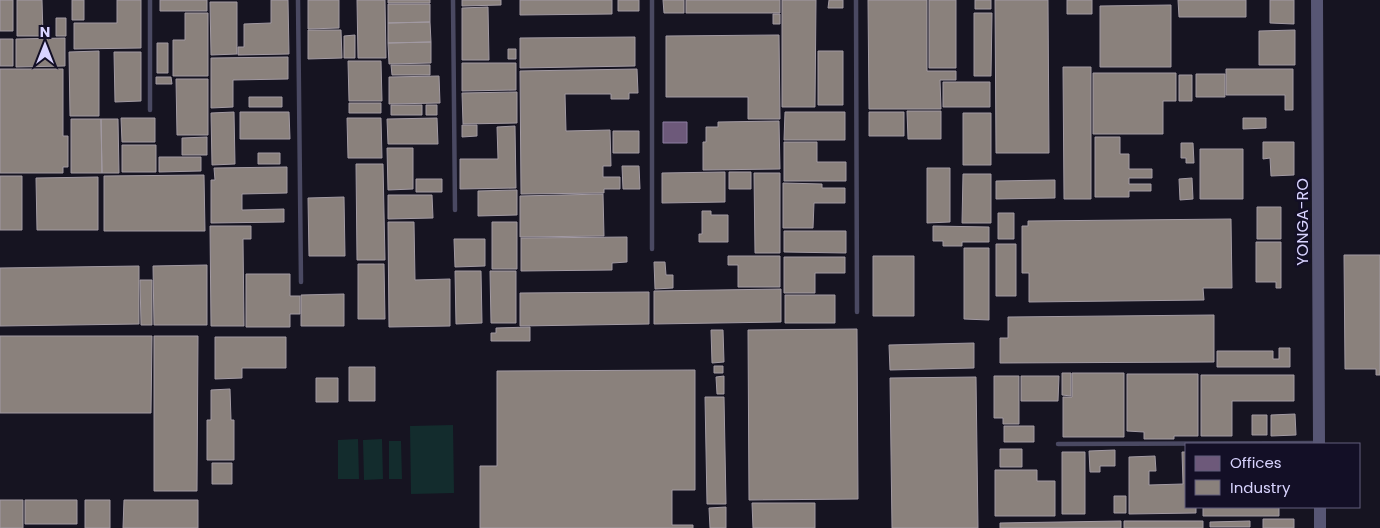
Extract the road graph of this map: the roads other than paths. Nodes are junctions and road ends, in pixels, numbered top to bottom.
1 (150, 0) edge
2 (298, 0) edge
3 (453, 0) edge
4 (652, 0) edge
5 (856, 0) edge
6 (1317, 0) edge
7 (150, 110) dead end
8 (455, 210) dead end
9 (652, 249) dead end
10 (301, 282) dead end
11 (857, 312) dead end
12 (1319, 443) edge
13 (1058, 444) dead end
14 (1185, 444) edge
15 (1320, 508) edge
16 (1320, 528) edge

1 - 7 lane
2 - 10 lane
3 - 8 lane
4 - 9 lane
5 - 11 lane
6 - 12 street, YONGA-RO
13 - 14 lane
15 - 16 street

